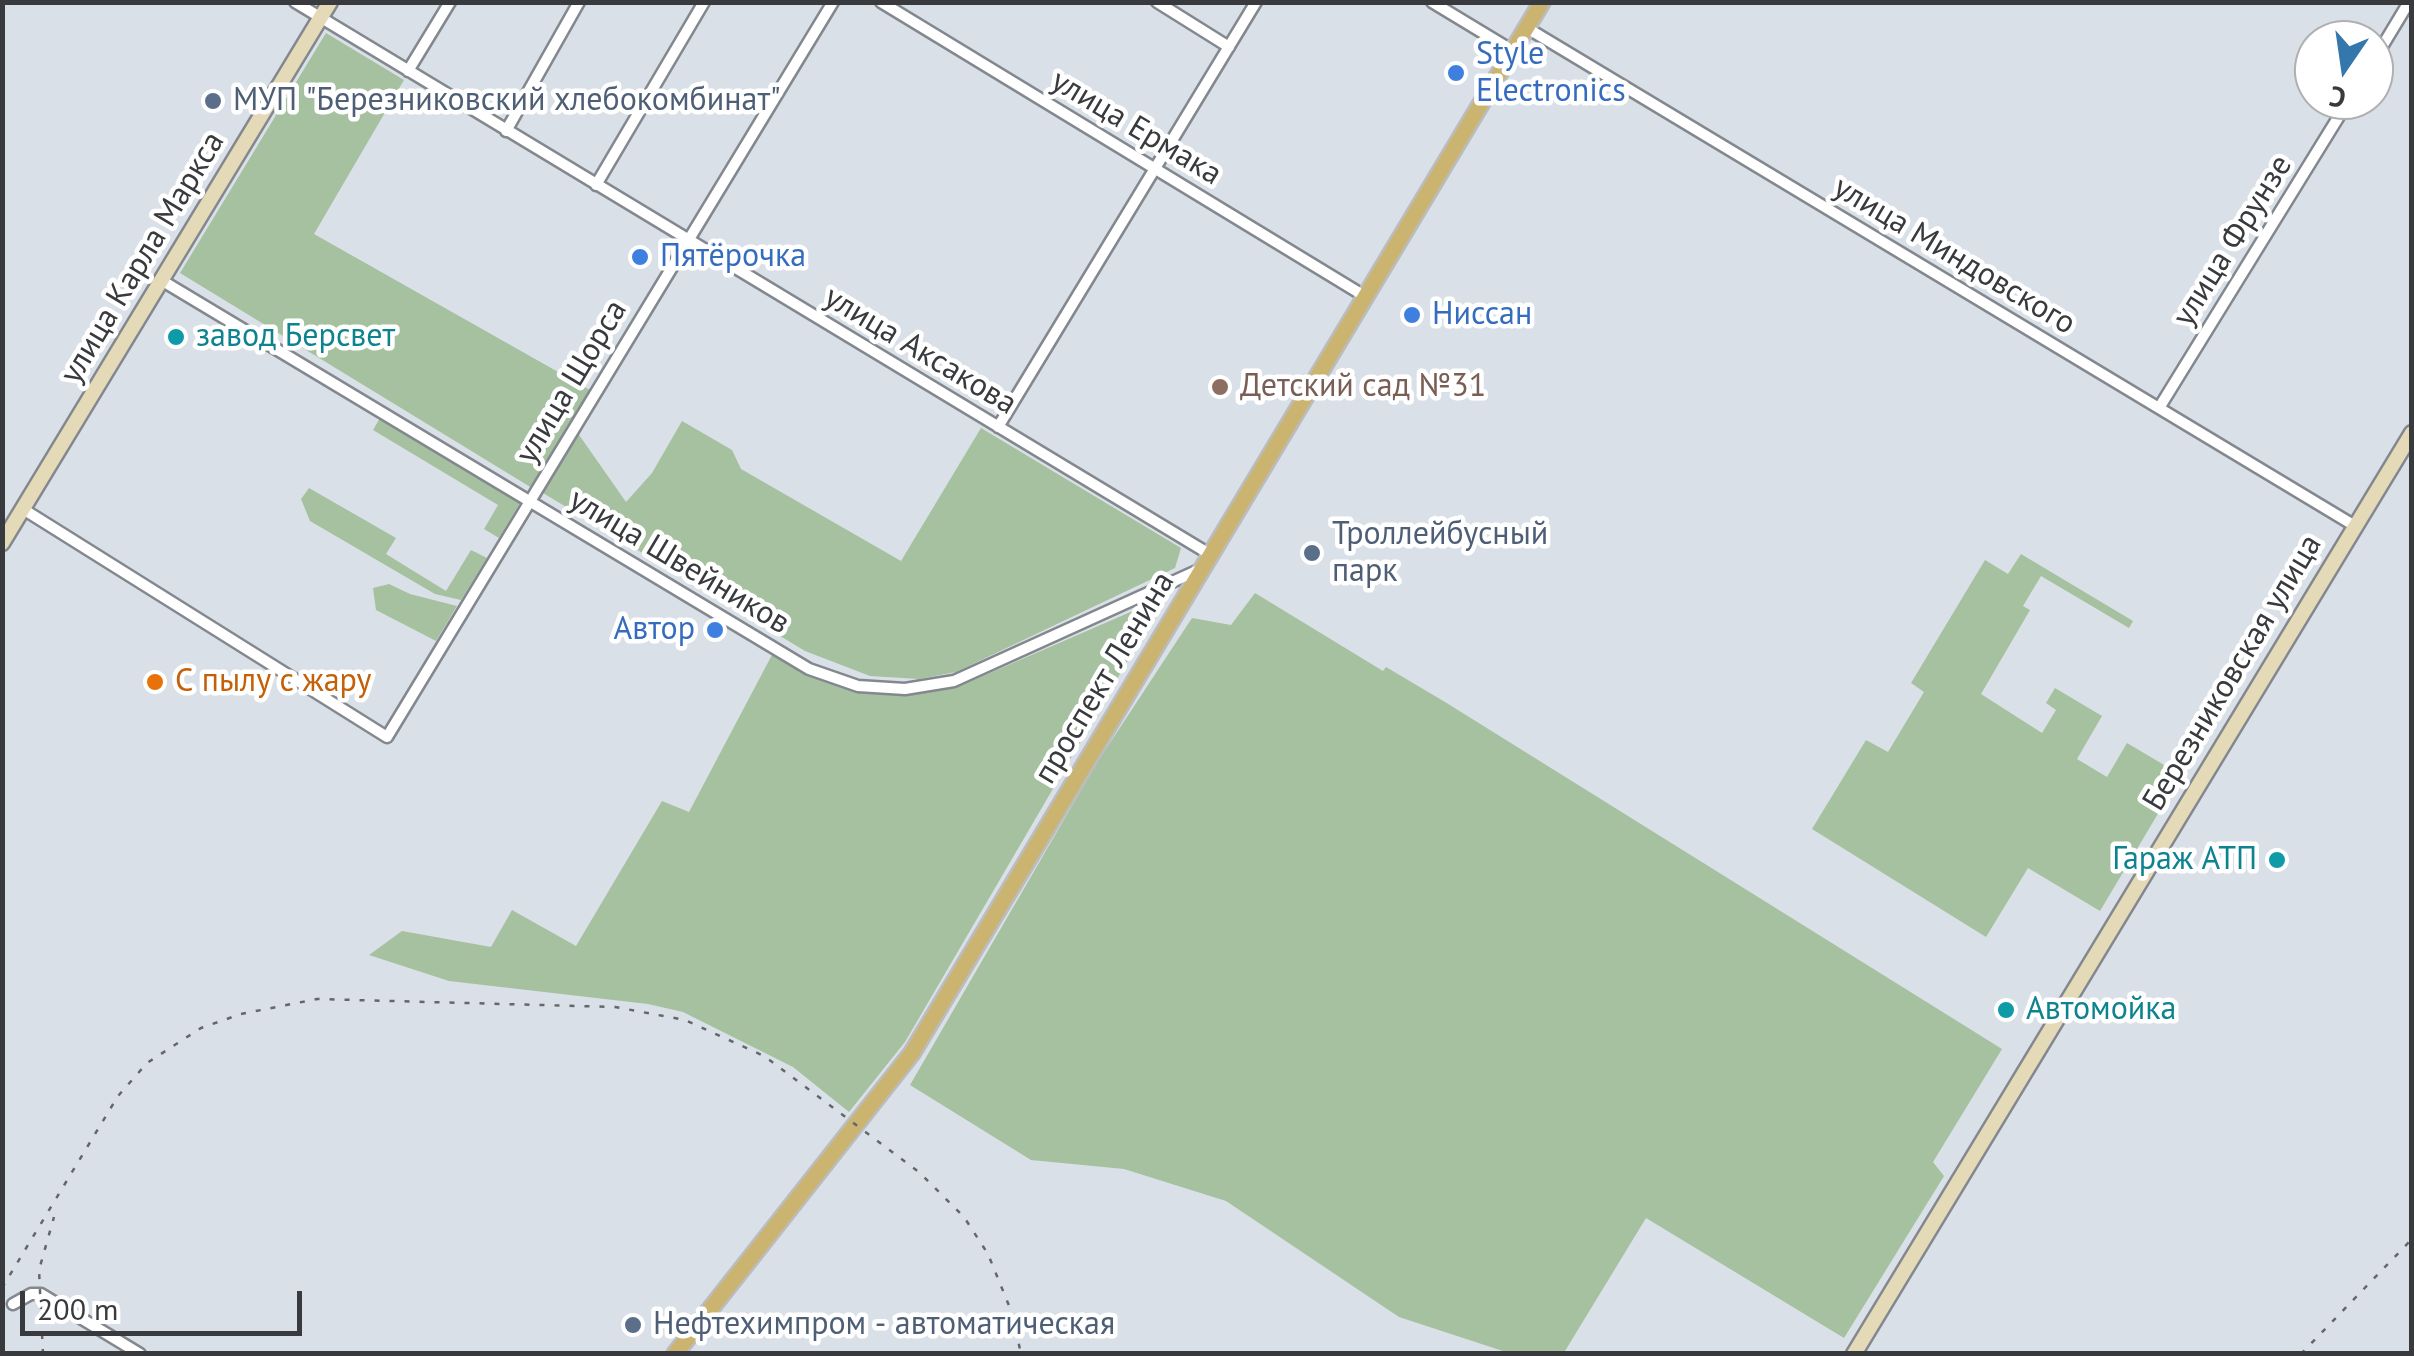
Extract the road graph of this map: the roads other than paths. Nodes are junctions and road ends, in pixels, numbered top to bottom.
1 (295, 2) edge
2 (330, 2) edge
3 (450, 2) edge
4 (579, 2) edge
5 (704, 2) edge
6 (832, 2) edge
7 (881, 2) edge
8 (1157, 2) edge
9 (1256, 2) edge
10 (1432, 2) edge
11 (1542, 2) edge
12 (2409, 2) edge
13 (320, 18) junction
14 (2394, 27) edge
15 (1527, 28) junction
16 (1229, 47) junction
17 (1513, 51) junction
18 (408, 71) junction
19 (2337, 120) edge
20 (506, 130) junction
21 (1155, 169) junction
22 (596, 184) junction
23 (687, 241) junction
24 (161, 280) junction
25 (1366, 297) junction
26 (2158, 408) junction
27 (998, 427) junction
28 (2412, 433) edge
29 (529, 502) junction
30 (23, 509) junction
31 (2355, 526) junction
32 (2, 542) edge
33 (1207, 561) junction
34 (13, 1304) dead end
35 (140, 1354) edge
36 (675, 1354) edge
37 (1854, 1354) edge

1 - 13 street, улица Аксакова
2 - 13 street, улица Карла Маркса
3 - 18 street
4 - 20 street
5 - 22 street
6 - 23 street, улица Щорса
7 - 21 street, улица Ермака
8 - 16 street
9 - 16 street
10 - 17 street
11 - 15 main road, проспект Ленина
12 - 14 street
13 - 18 street, улица Аксакова
13 - 24 street, улица Карла Маркса
15 - 17 main road, проспект Ленина
15 - 26 street, улица Миндовского
16 - 21 street
17 - 25 main road, проспект Ленина
18 - 20 street, улица Аксакова
19 - 26 street, улица Фрунзе
20 - 22 street, улица Аксакова
21 - 25 street, улица Ермака
21 - 27 street
22 - 23 street, улица Аксакова
23 - 27 street, улица Аксакова
23 - 29 street, улица Щорса
24 - 29 street, улица Швейников
24 - 30 street, улица Карла Маркса
25 - 33 main road, проспект Ленина
26 - 31 street, улица Миндовского
27 - 33 street, улица Аксакова
28 - 31 street, Березниковская улица
29 - 30 street, улица Щорса
29 - 33 street, улица Швейников
30 - 32 street, улица Карла Маркса
31 - 37 street, Березниковская улица
33 - 36 main road, проспект Ленина
34 - 35 street

